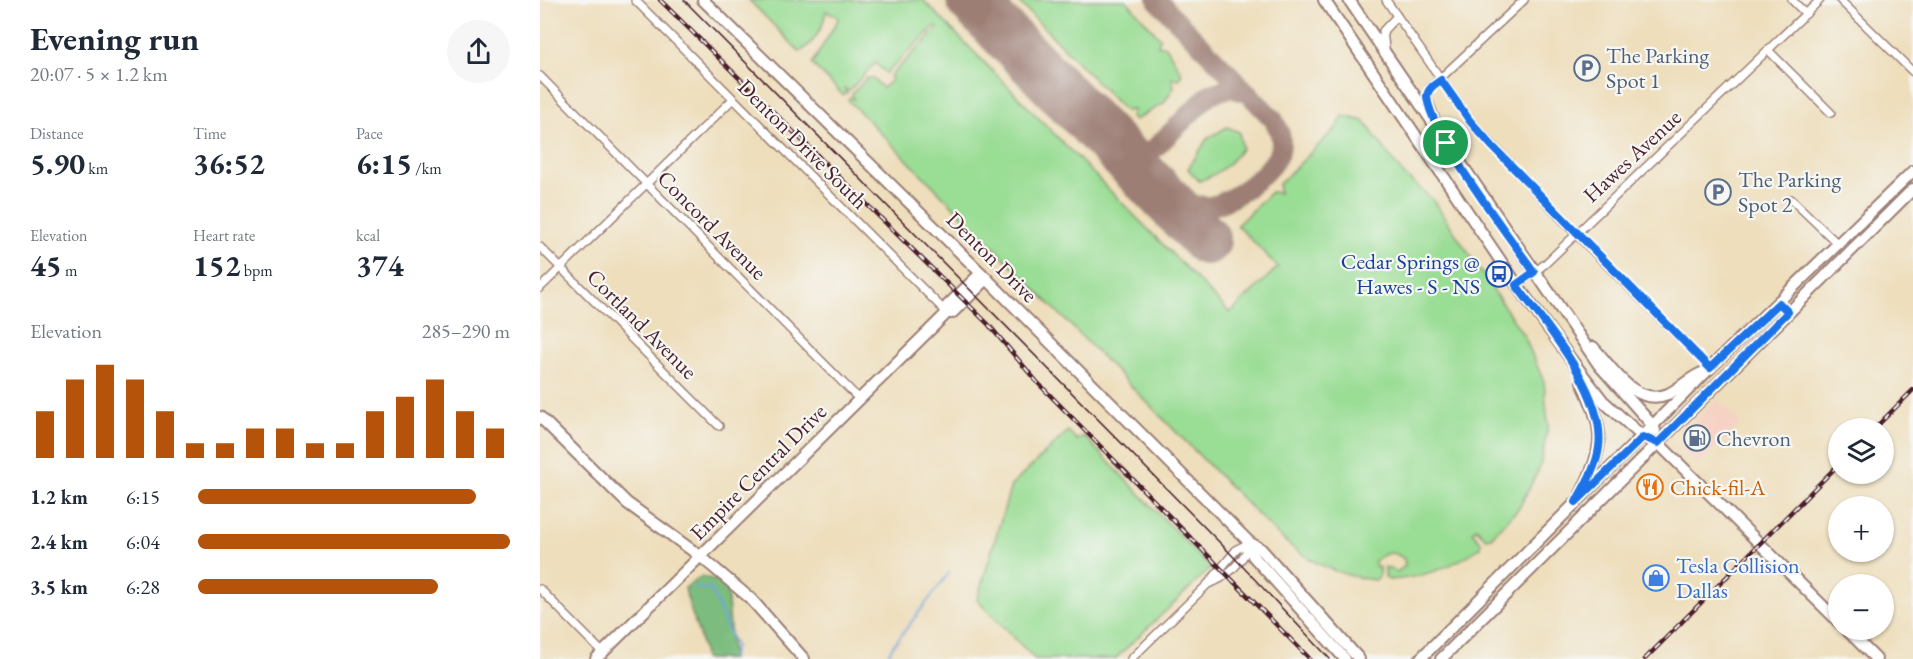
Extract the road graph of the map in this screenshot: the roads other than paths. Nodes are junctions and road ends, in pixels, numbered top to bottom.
1 (635, 0) edge
2 (703, 0) edge
3 (1324, 0) edge
4 (1349, 0) edge
5 (1386, 0) edge
6 (1524, 0) edge
7 (1792, 0) edge
8 (1820, 0) edge
9 (1840, 0) edge
10 (1806, 14) junction
11 (1397, 16) junction
12 (1769, 51) junction
13 (1391, 64) junction
14 (1913, 72) edge
15 (540, 76) edge
16 (1441, 80) junction
17 (733, 99) junction
18 (1831, 113) dead end
19 (1446, 143) junction
20 (1913, 171) edge
21 (646, 184) junction
22 (1913, 189) edge
23 (1791, 199) dead end
24 (1576, 234) junction
25 (1839, 245) junction
26 (540, 247) edge
27 (1848, 253) junction
28 (561, 268) junction
29 (1534, 272) junction
30 (984, 276) junction
31 (1516, 285) junction
32 (540, 288) edge
33 (1779, 303) junction
34 (1788, 312) junction
35 (946, 313) junction
36 (1581, 340) junction
37 (1573, 362) junction
38 (1708, 369) junction
39 (859, 399) junction
40 (540, 417) edge
41 (719, 426) dead end
42 (1654, 427) junction
43 (1643, 437) junction
44 (1658, 443) junction
45 (1576, 502) junction
46 (1250, 543) junction
47 (700, 556) junction
48 (540, 589) edge
49 (1481, 598) junction
50 (1491, 610) junction
51 (1828, 611) edge
52 (1857, 640) edge
53 (599, 656) edge
54 (1421, 658) edge
55 (804, 659) edge
56 (1131, 659) edge
57 (1344, 659) edge
58 (1359, 659) edge
59 (1441, 659) edge
60 (1876, 659) edge

1 - 17 street, Denton Drive South
2 - 30 main road, Denton Drive
3 - 31 main road
4 - 13 main road
5 - 11 street
6 - 16 street
7 - 10 street
8 - 10 street, Hawes Avenue
9 - 14 street
10 - 12 street, Hawes Avenue
11 - 13 street
11 - 16 street
12 - 18 street
12 - 24 street, Hawes Avenue
13 - 19 main road
15 - 21 street, Concord Avenue
16 - 19 street
16 - 24 street
17 - 21 street
17 - 35 street, Denton Drive South
19 - 29 main road
20 - 25 main road
21 - 28 street
21 - 39 street, Concord Avenue
22 - 27 main road
23 - 25 street
24 - 29 street, Hawes Avenue
24 - 38 street
25 - 27 main road
25 - 33 main road
26 - 28 street, Cortland Avenue
27 - 34 main road
28 - 32 street
28 - 41 street, Cortland Avenue
29 - 31 street, Hawes Avenue
29 - 36 main road
30 - 35 main road, Empire Central Drive
30 - 46 main road, Denton Drive
31 - 37 main road
33 - 34 main road
33 - 38 main road
34 - 44 main road
35 - 39 main road, Empire Central Drive
36 - 38 main road
36 - 42 main road
37 - 43 main road
37 - 45 main road
38 - 42 main road
39 - 47 main road, Empire Central Drive
40 - 47 main road
42 - 43 main road
42 - 44 main road
43 - 44 main road
43 - 45 main road
44 - 50 main road
44 - 51 main road
45 - 49 main road
46 - 56 street
46 - 57 main road, Denton Drive
46 - 58 main road, Denton Drive
47 - 53 main road, Empire Central Drive
47 - 55 main road
48 - 53 street
49 - 50 main road
49 - 54 main road
50 - 59 main road
52 - 60 main road

